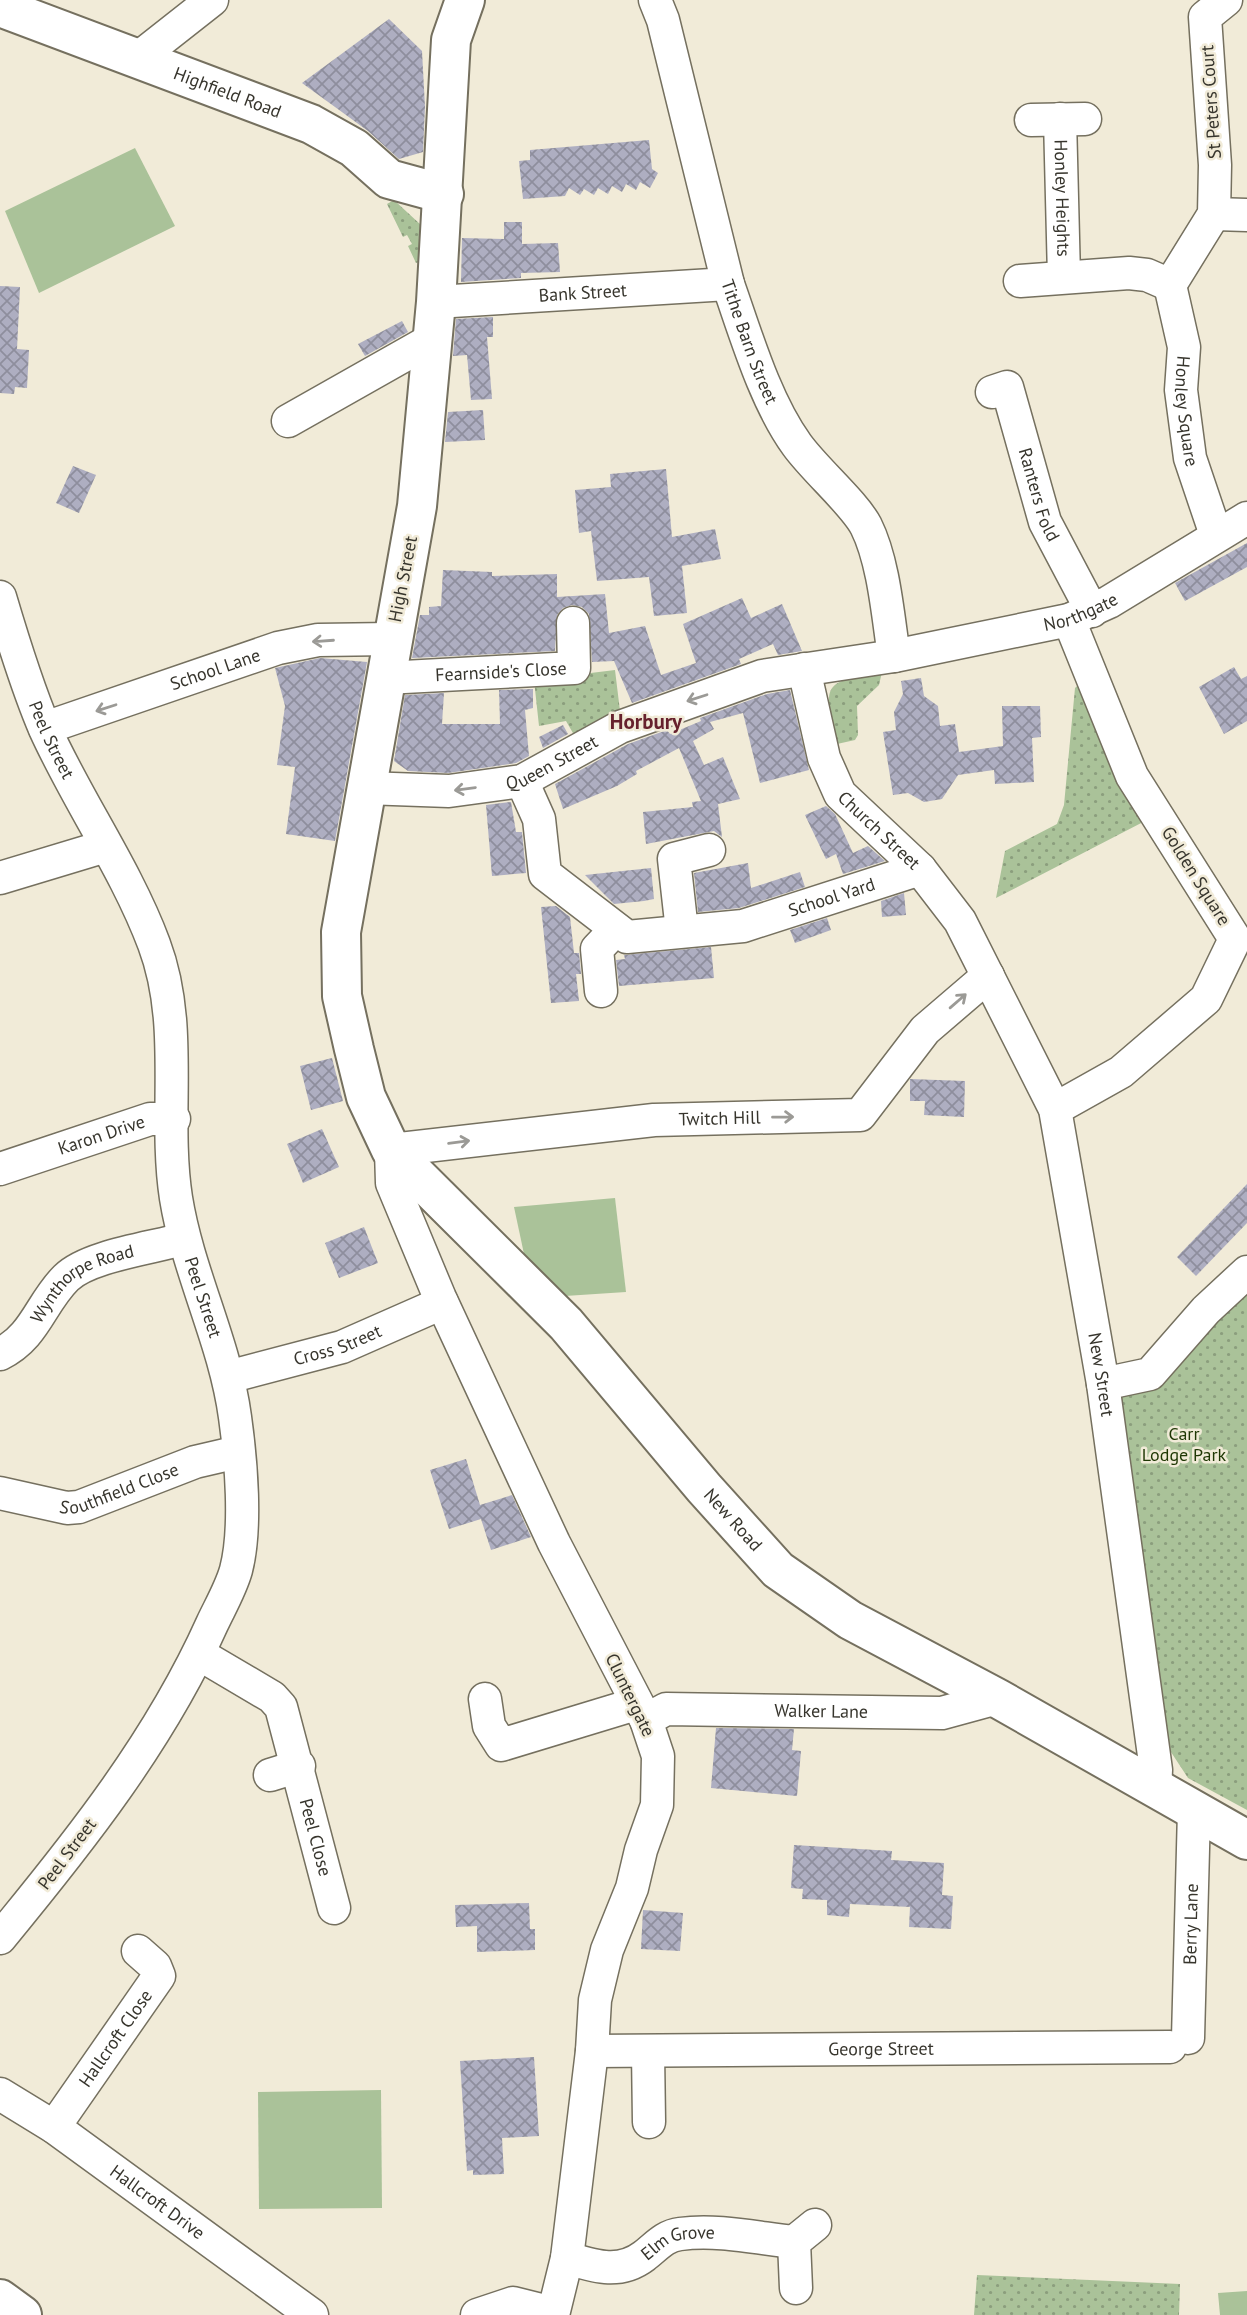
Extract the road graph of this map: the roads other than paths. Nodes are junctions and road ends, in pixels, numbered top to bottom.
1 (212, 0) edge
2 (465, 0) edge
3 (655, 0) edge
4 (1226, 0) edge
5 (0, 7) edge
6 (137, 59) junction
7 (1059, 119) dead end
8 (444, 194) junction
9 (1214, 214) junction
10 (1247, 215) edge
11 (1064, 277) junction
12 (1020, 281) dead end
13 (728, 284) junction
14 (1170, 285) junction
15 (436, 302) junction
16 (433, 339) junction
17 (992, 392) dead end
18 (288, 421) dead end
19 (1247, 518) edge
20 (1216, 535) junction
21 (2, 613) edge
22 (1081, 616) junction
23 (573, 623) dead end
24 (391, 639) junction
25 (894, 656) junction
26 (804, 669) junction
27 (403, 677) junction
28 (45, 728) junction
29 (522, 781) junction
30 (365, 788) junction
31 (106, 846) junction
32 (709, 850) dead end
33 (920, 869) junction
34 (0, 878) edge
35 (615, 929) junction
36 (682, 931) junction
37 (1241, 936) edge
38 (988, 976) junction
39 (601, 991) dead end
40 (1055, 1109) junction
41 (173, 1119) junction
42 (391, 1150) junction
43 (20, 1168) edge
44 (183, 1239) junction
45 (1247, 1272) edge
46 (442, 1303) junction
47 (0, 1354) edge
48 (228, 1377) junction
49 (1103, 1384) junction
50 (238, 1452) junction
51 (0, 1493) edge
52 (199, 1654) junction
53 (997, 1698) junction
54 (485, 1699) dead end
55 (641, 1712) junction
56 (1155, 1789) junction
57 (1194, 1811) junction
58 (1247, 1840) edge
59 (334, 1908) dead end
60 (0, 1938) edge
61 (138, 1951) dead end
62 (1179, 2043) joint
63 (592, 2051) junction
64 (648, 2052) junction
65 (0, 2094) edge
66 (649, 2122) dead end
67 (54, 2127) junction
68 (567, 2258) junction
69 (796, 2288) dead end
70 (0, 2299) edge
71 (553, 2314) edge
72 (22, 2315) edge
73 (312, 2315) edge
74 (477, 2315) edge

1 - 6 street
2 - 8 main road, High Street
3 - 13 street, Tithe Barn Street
4 - 9 street, St Peters Court
5 - 6 main road, Highfield Road
6 - 8 main road, Highfield Road
7 - 11 street, Honley Heights
8 - 15 main road, High Street
9 - 10 street
9 - 14 street
11 - 12 street, Honley Heights
11 - 14 street, Honley Heights
13 - 15 street, Bank Street
13 - 25 street, Tithe Barn Street
14 - 20 street, Honley Square
15 - 16 main road, High Street
16 - 18 street
16 - 24 main road, High Street
17 - 22 street, Ranters Fold
19 - 20 street, Northgate
20 - 22 street, Northgate
21 - 28 street, Peel Street
22 - 25 street, Northgate
22 - 37 street, Golden Square
23 - 27 street, Fearnside's Close
24 - 27 main road, High Street
24 -> 28 street, School Lane
25 - 26 street, Queen Street
26 -> 29 street, Queen Street
26 - 33 street, Church Street
27 - 30 main road, High Street
28 - 31 street, Peel Street
29 -> 30 street, Queen Street
29 - 35 street
30 - 42 main road, High Street
31 - 34 street
31 - 41 street, Peel Street
32 - 36 street
33 - 36 street, School Yard
33 - 38 street, Church Street
35 - 36 street, School Yard
35 - 39 street
37 - 40 street, Golden Square
38 - 40 street, New Street
42 -> 38 street, Twitch Hill
40 - 49 street, New Street
41 - 43 street, Karon Drive
41 - 44 street, Peel Street
42 - 46 street, Cluntergate
42 - 53 main road, New Road
44 - 47 street, Wynthorpe Road
44 - 48 street, Peel Street
45 - 49 street
46 - 48 street, Cross Street
46 - 55 street, Cluntergate
48 - 50 street, Peel Street
49 - 56 street, New Street
50 - 51 street, Southfield Close
50 - 52 street, Peel Street
52 - 59 street, Peel Close
52 - 60 street, Peel Street
53 - 55 street, Walker Lane
53 - 56 main road, New Road
54 - 55 street, Walker Lane
55 - 63 street, Cluntergate
56 - 57 main road, New Road
57 - 58 main road, New Road
57 - 62 street, Berry Lane
61 - 67 street, Hallcroft Close
62 - 64 street, George Street
63 - 64 street, George Street
63 - 68 street, Cluntergate
64 - 66 street
65 - 67 street, Hallcroft Drive
67 - 73 street, Hallcroft Drive
68 - 69 street, Elm Grove
68 - 71 street, Cluntergate
70 - 72 main road
71 - 74 street

